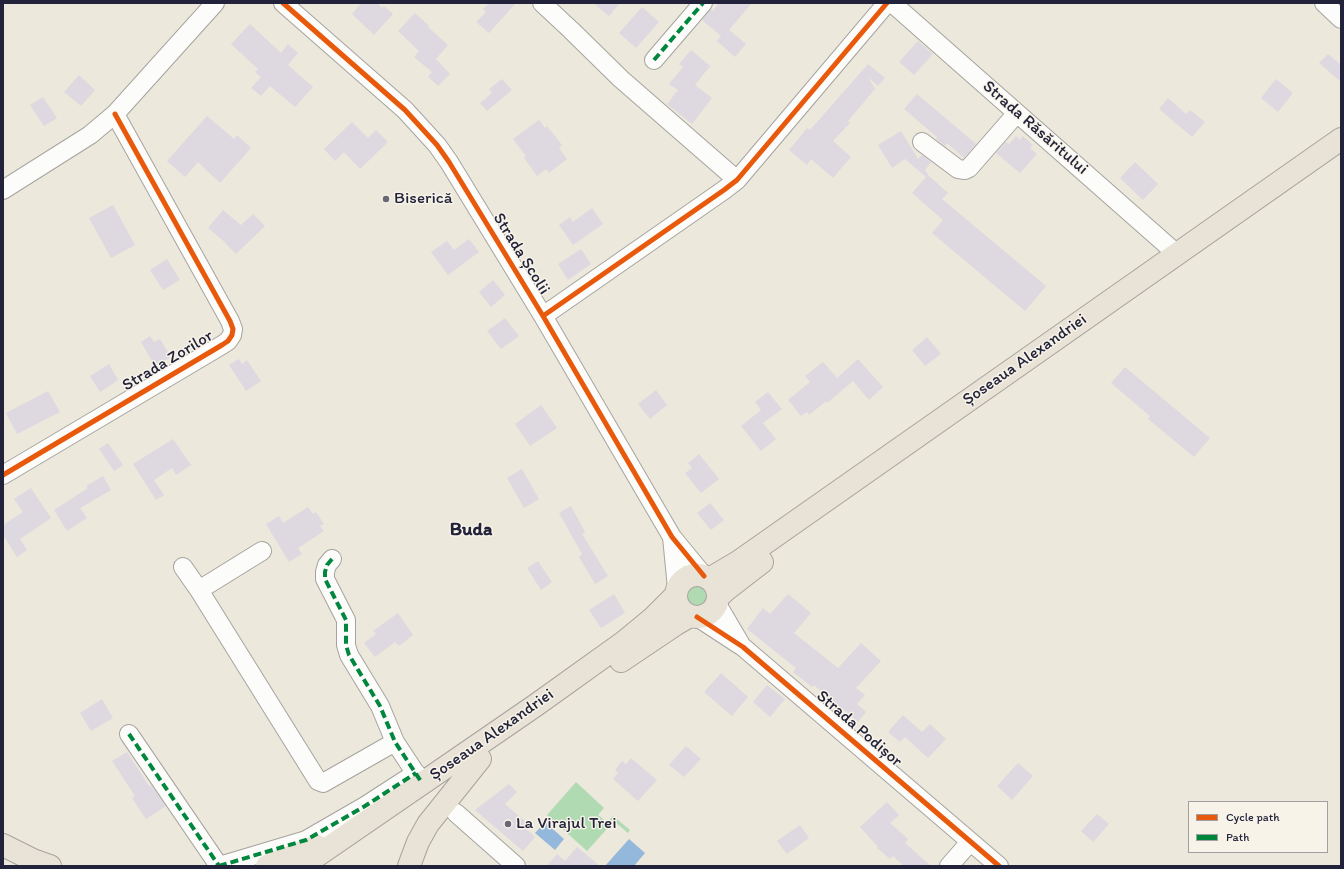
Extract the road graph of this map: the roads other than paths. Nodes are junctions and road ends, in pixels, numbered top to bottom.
1 (215, 3) edge
2 (283, 3) edge
3 (542, 3) edge
4 (703, 3) edge
5 (887, 3) edge
6 (892, 3) edge
7 (1324, 3) edge
8 (1341, 19) edge
9 (654, 60) dead end
10 (1017, 113) junction
11 (115, 114) junction
12 (1341, 139) edge
13 (922, 142) dead end
14 (1341, 155) edge
15 (737, 180) junction
16 (3, 190) edge
17 (1177, 254) junction
18 (543, 316) junction
19 (3, 475) edge
20 (672, 537) junction
21 (262, 552) dead end
22 (332, 559) dead end
23 (183, 567) dead end
24 (712, 589) junction
25 (199, 590) junction
26 (676, 592) junction
27 (694, 617) junction
28 (743, 647) junction
29 (129, 734) dead end
30 (395, 742) junction
31 (480, 759) junction
32 (419, 778) junction
33 (456, 813) dead end
34 (350, 833) junction
35 (970, 842) junction
36 (3, 845) edge
37 (50, 866) edge
38 (219, 866) edge
39 (267, 866) edge
40 (302, 866) edge
41 (325, 866) edge
42 (409, 866) edge
43 (516, 866) edge
44 (949, 866) edge
45 (999, 866) edge

1 - 11 street
2 - 18 street, Strada Școlii
3 - 15 street
4 - 9 street
5 - 15 street
6 - 10 street, Strada Răsăritului
7 - 8 street
10 - 13 street
10 - 17 street, Strada Răsăritului
11 - 16 street
11 - 19 street, Strada Zorilor
12 - 17 highway, Șoseaua Alexandriei
14 - 24 highway, Șoseaua Alexandriei
15 - 18 street
17 - 24 highway, Șoseaua Alexandriei
18 - 20 street, Strada Școlii
20 - 24 street, Strada Școlii
20 - 26 street, Strada Școlii
21 - 25 street
22 - 30 street
23 - 25 street
24 - 26 highway, Șoseaua Alexandriei
24 - 27 highway, Șoseaua Alexandriei
24 - 28 street, Strada Podișor
25 - 30 street
26 - 27 highway
26 - 32 highway, Șoseaua Alexandriei
27 - 28 street, Strada Podișor
27 - 31 highway, Șoseaua Alexandriei
28 - 35 street, Strada Podișor
29 - 38 street
30 - 32 street
31 - 41 highway, Șoseaua Alexandriei
31 - 42 highway
32 - 34 highway, Șoseaua Alexandriei
32 - 38 street
33 - 43 street
34 - 39 highway
34 - 40 highway, Șoseaua Alexandriei
35 - 44 street
35 - 45 street, Strada Podișor
36 - 37 highway

